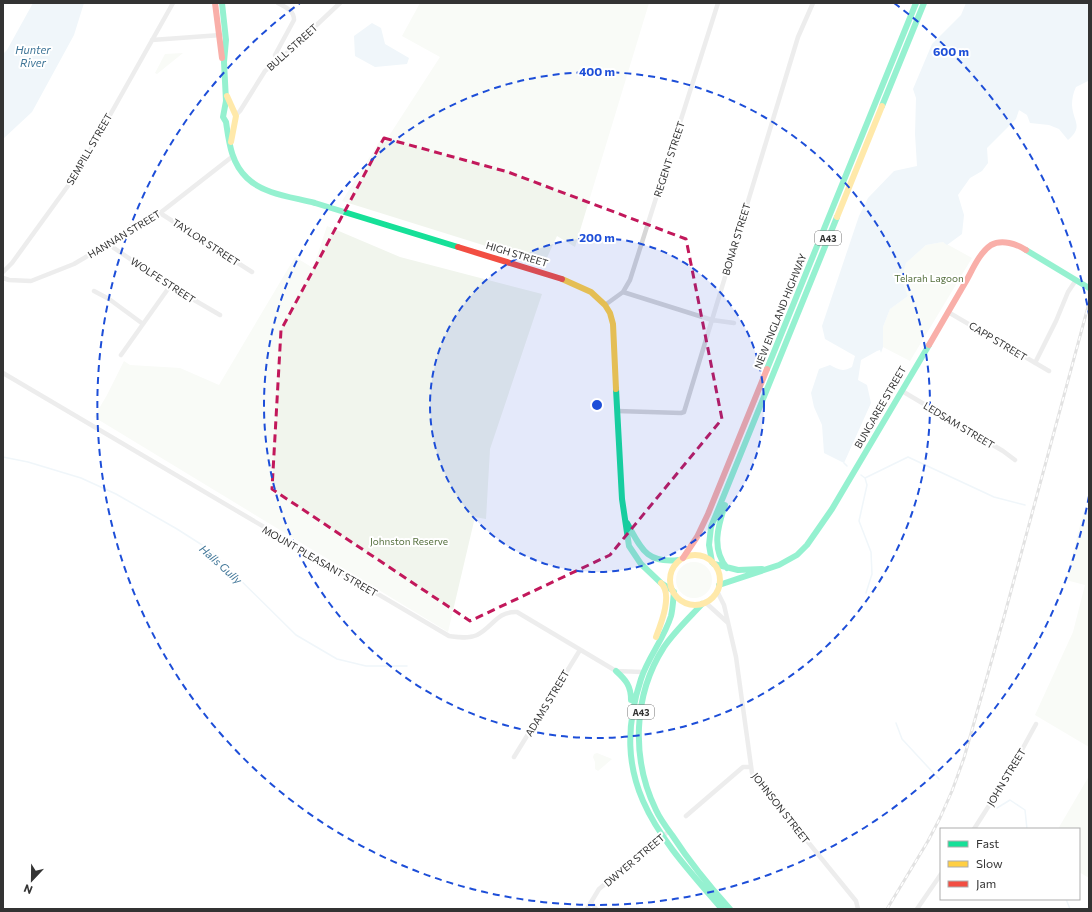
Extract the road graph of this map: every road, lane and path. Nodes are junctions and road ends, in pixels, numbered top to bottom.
1 (173, 3) edge
2 (215, 3) edge
3 (222, 3) edge
4 (278, 3) edge
5 (340, 3) edge
6 (718, 3) edge
7 (813, 3) edge
8 (916, 3) edge
9 (924, 3) edge
10 (222, 35) junction
11 (152, 40) junction
12 (276, 62) junction
13 (226, 91) junction
14 (225, 111) junction
15 (235, 115) junction
16 (226, 122) junction
17 (231, 145) junction
18 (233, 156) junction
19 (160, 213) junction
20 (108, 244) junction
21 (3, 272) edge
22 (252, 272) dead end
23 (3, 278) edge
24 (1076, 280) junction
25 (170, 286) junction
26 (1087, 287) edge
27 (94, 291) dead end
28 (623, 292) junction
29 (605, 305) junction
30 (948, 312) junction
31 (220, 315) dead end
32 (712, 320) junction
33 (734, 323) dead end
34 (143, 324) junction
35 (121, 355) dead end
36 (1035, 363) junction
37 (1049, 371) dead end
38 (3, 373) edge
39 (902, 391) junction
40 (617, 411) junction
41 (1015, 460) dead end
42 (732, 473) junction
43 (625, 520) junction
44 (681, 559) junction
45 (713, 563) junction
46 (727, 568) junction
47 (773, 568) junction
48 (661, 583) junction
49 (718, 588) junction
50 (673, 591) junction
51 (704, 603) junction
52 (727, 622) junction
53 (580, 650) junction
54 (650, 659) junction
55 (616, 671) junction
56 (643, 672) junction
57 (631, 717) junction
58 (1036, 724) dead end
59 (514, 757) dead end
60 (750, 767) junction
61 (686, 816) dead end
62 (975, 828) edge
63 (669, 831) junction
64 (663, 836) junction
65 (940, 875) edge
66 (591, 902) junction
67 (587, 909) edge
68 (596, 909) edge
69 (722, 909) edge
70 (730, 909) edge
71 (858, 909) edge
72 (917, 909) edge

1 - 11 street, SEMPILL STREET
2 - 10 main road
3 - 10 main road
4 - 12 street
5 - 12 street, BULL STREET
6 - 28 street, REGENT STREET
7 - 32 street, BONAR STREET
8 - 44 main road, NEW ENGLAND HIGHWAY / A43
9 - 42 main road, NEW ENGLAND HIGHWAY / A43
10 - 11 street
10 - 13 main road
11 - 21 street, SEMPILL STREET
12 - 15 street, BULL STREET
13 - 14 main road
13 - 15 main road
14 - 15 main road
14 - 16 main road
15 - 16 main road
15 - 17 main road, HIGH STREET
16 - 17 main road, HIGH STREET
17 - 18 main road, HIGH STREET
18 - 19 street, HANNAN STREET
18 - 29 main road, HIGH STREET
19 - 20 street, HANNAN STREET
19 - 22 street, TAYLOR STREET
20 - 23 street, HANNAN STREET
20 - 25 street, WOLFE STREET
24 - 26 main road
24 - 30 main road, BUNGAREE STREET
24 - 36 street
25 - 31 street, WOLFE STREET
25 - 34 street
27 - 34 street
28 - 29 street, REGENT STREET
28 - 32 street
29 - 40 main road, HIGH STREET
30 - 36 street, CAPP STREET
30 - 39 main road, BUNGAREE STREET
32 - 33 street
32 - 40 street, BONAR STREET
34 - 35 street
36 - 37 street, CAPP STREET
38 - 53 street, MOUNT PLEASANT STREET
39 - 41 street, LEDSAM STREET
39 - 47 main road, BUNGAREE STREET
40 - 43 main road, HIGH STREET
42 - 45 main road, NEW ENGLAND HIGHWAY / A43
42 - 46 main road
43 - 44 main road, HIGH STREET
43 - 48 main road, HIGH STREET
44 - 45 main road
44 - 50 main road, A43
45 - 46 main road, BUNGAREE STREET
45 - 49 main road, A43
46 - 47 main road, BUNGAREE STREET
47 - 49 main road, BUNGAREE STREET
48 - 50 main road, HIGH STREET
48 - 54 main road
49 - 51 main road, A43
49 - 52 street, JOHNSON STREET
50 - 51 main road
50 - 54 main road, A43
51 - 52 street
51 - 63 main road, A43
52 - 60 street, JOHNSON STREET
53 - 55 street, MOUNT PLEASANT STREET
53 - 59 street, ADAMS STREET
54 - 56 main road, A43
55 - 56 street, MOUNT PLEASANT STREET
55 - 57 main road
56 - 57 main road, A43
57 - 64 main road, A43
58 - 62 street, JOHN STREET
60 - 61 street
60 - 71 street, JOHNSON STREET
63 - 64 street, DWYER STREET
63 - 70 main road, A43
64 - 66 street, DWYER STREET
64 - 69 main road, A43
65 - 72 street
66 - 67 street, DWYER STREET
66 - 68 street

